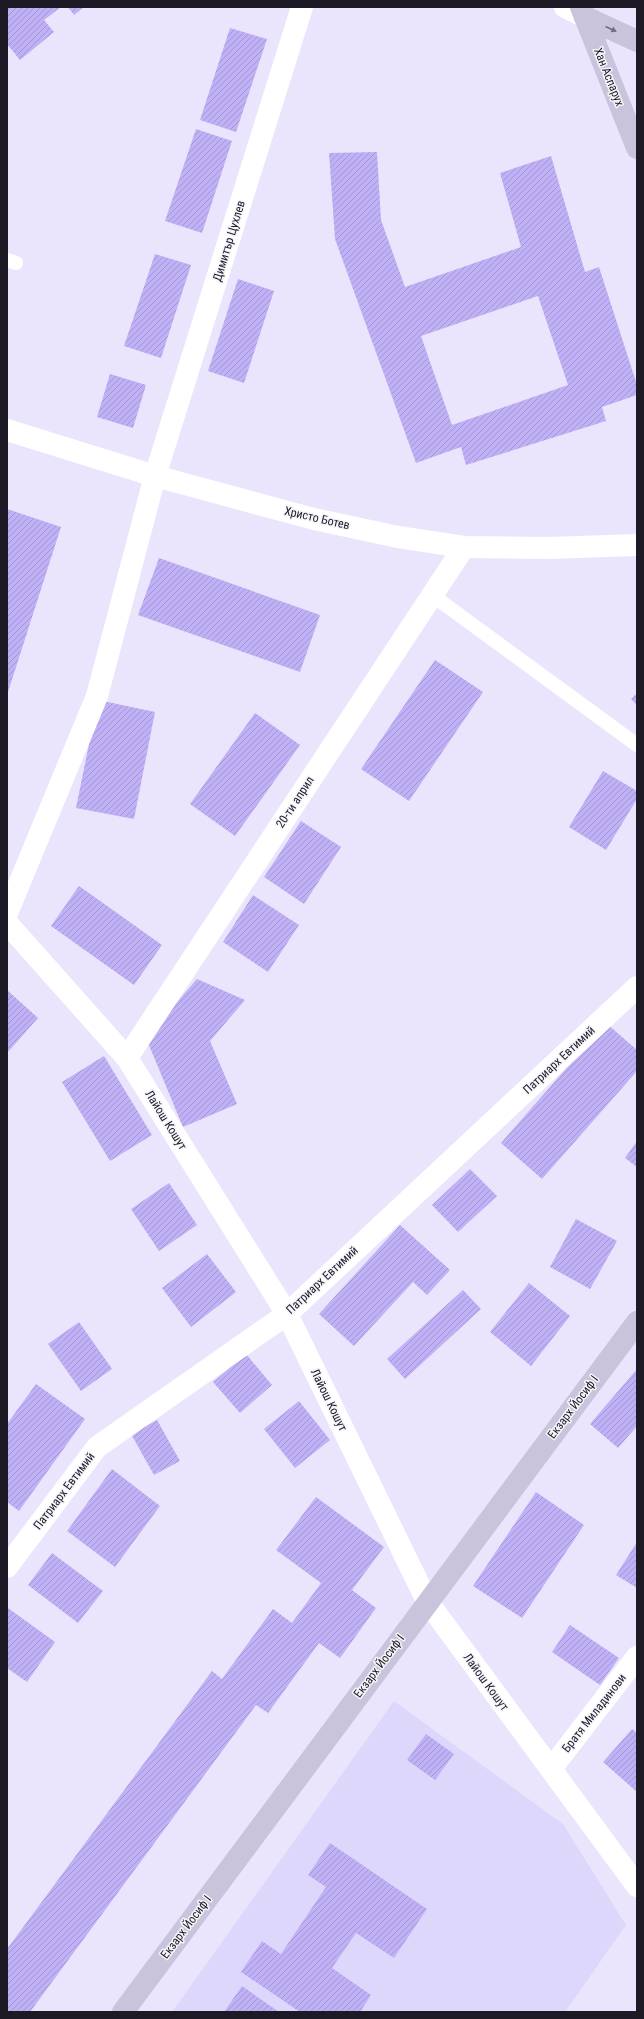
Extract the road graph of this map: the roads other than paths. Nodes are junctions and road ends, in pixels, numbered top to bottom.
1 (302, 7) edge
2 (565, 7) edge
3 (583, 12) edge
4 (637, 41) edge
5 (637, 148) edge
6 (7, 430) edge
7 (155, 476) junction
8 (637, 545) edge
9 (464, 547) junction
10 (432, 595) junction
11 (637, 745) edge
12 (7, 913) edge
13 (7, 923) edge
14 (637, 987) edge
15 (127, 1058) junction
16 (287, 1314) junction
17 (637, 1322) edge
18 (7, 1567) edge
19 (427, 1601) junction
20 (637, 1657) edge
21 (550, 1769) junction
22 (637, 1886) edge
23 (123, 2012) edge

1 - 7 street, Димитър Цухлев
2 - 3 street
3 -> 4 street
3 - 5 street, Хан Аспарух
6 - 7 street, Христо Ботев
7 - 9 street, Христо Ботев
7 - 12 street, Димитър Цухлев
8 - 9 street, Христо Ботев
9 - 10 street, 20-ти април
10 - 11 lane
10 - 15 street, 20-ти април
13 - 15 street, Лайош Кошут
14 - 16 street, Патриарх Евтимий
15 - 16 street, Лайош Кошут
16 - 18 street, Патриарх Евтимий
16 - 19 street, Лайош Кошут
17 - 19 street, Екзарх Йосиф I
19 - 21 street, Лайош Кошут
19 - 23 street, Екзарх Йосиф I
20 - 21 street, Братя Миладинови
21 - 22 street, Лайош Кошут

